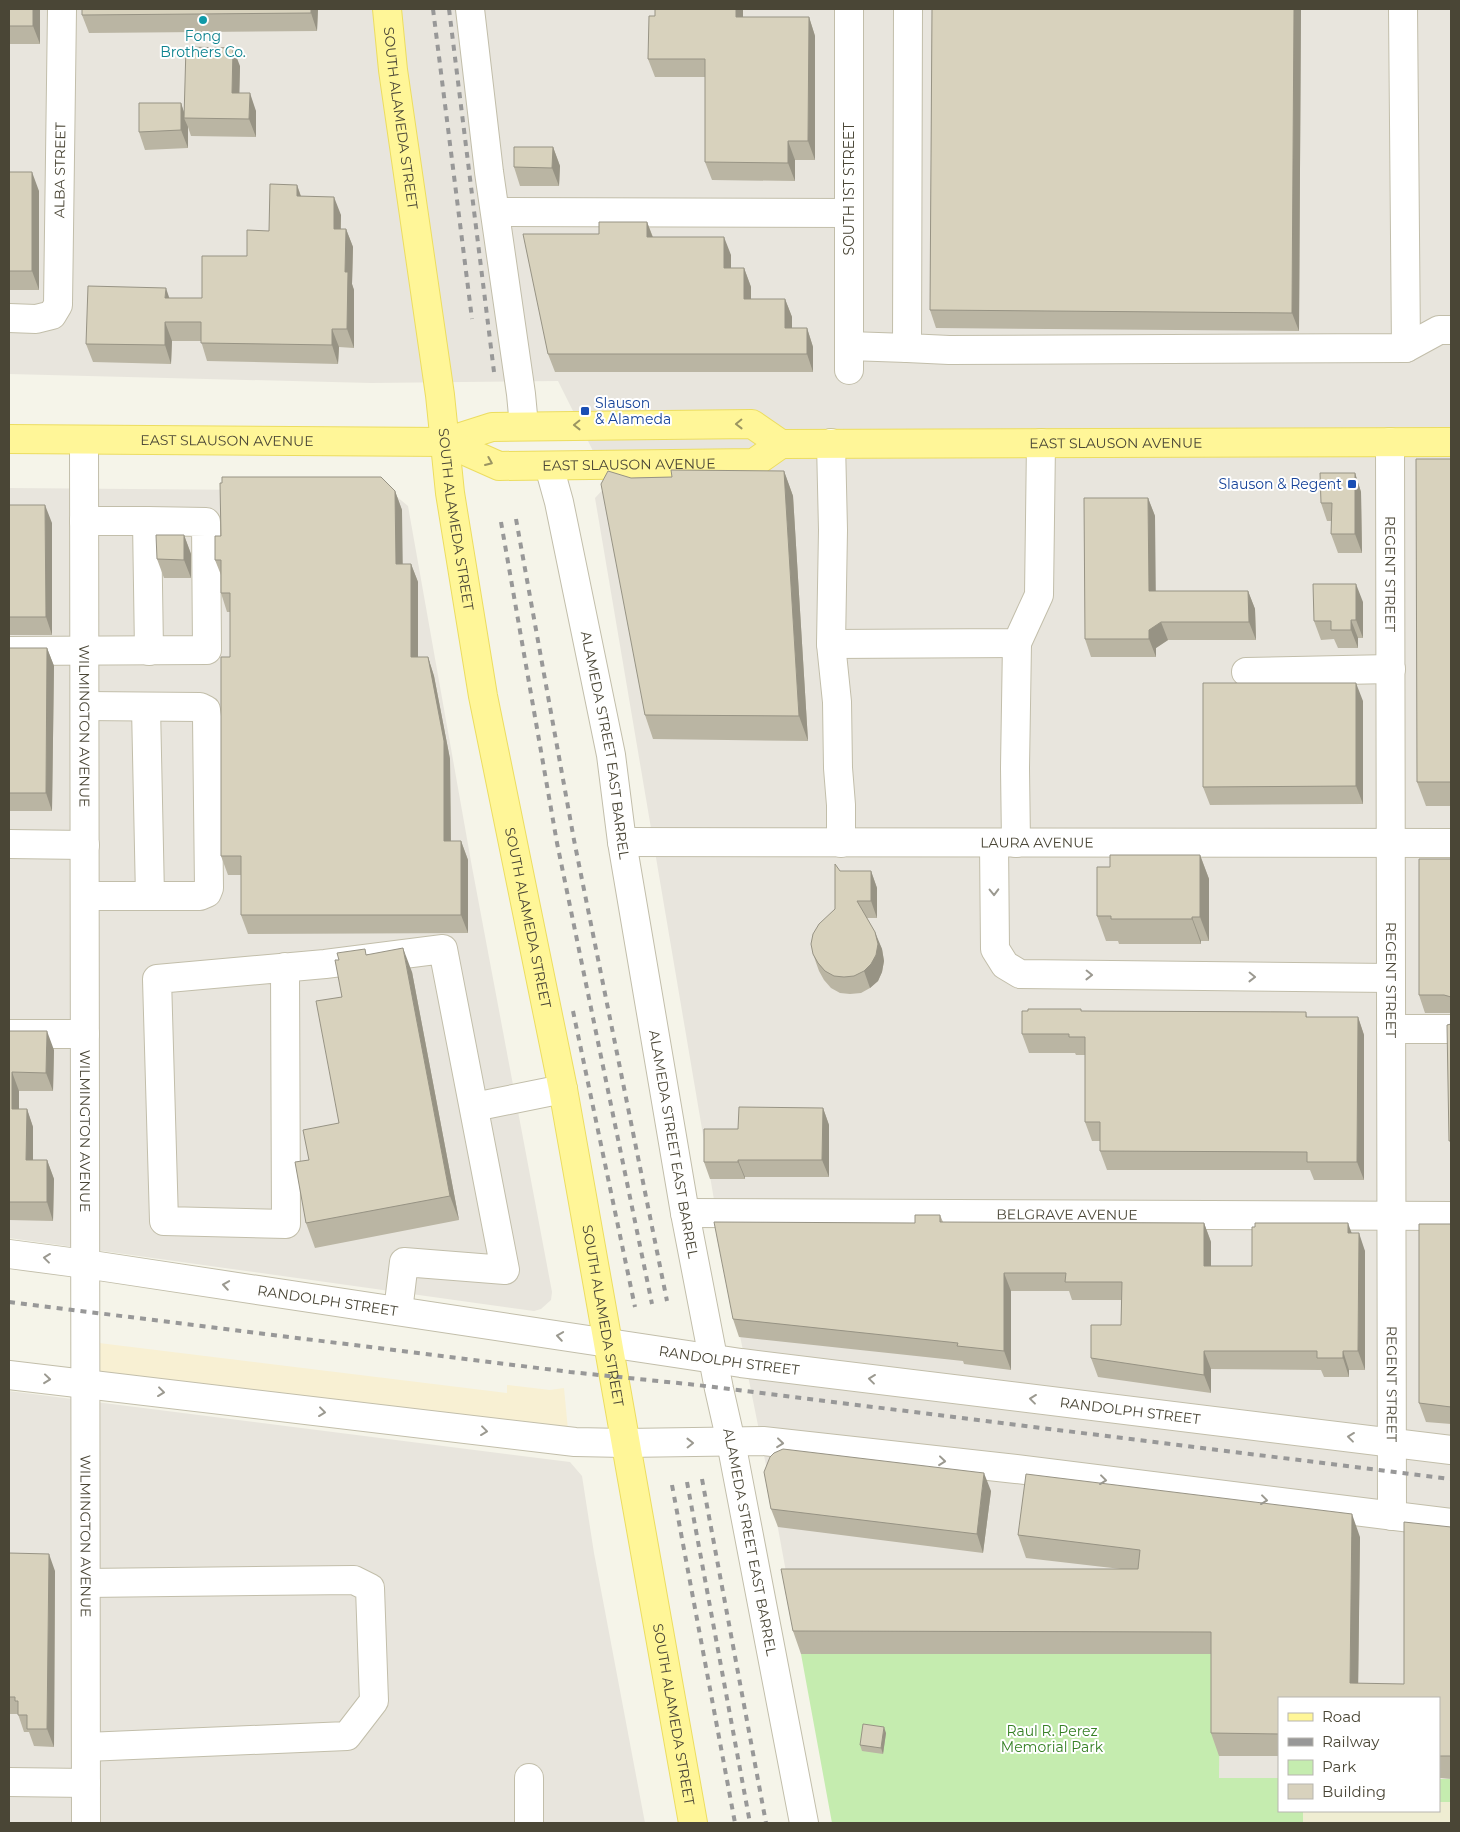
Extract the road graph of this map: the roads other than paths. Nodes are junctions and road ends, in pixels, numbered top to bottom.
1 (62, 9) edge
2 (387, 9) edge
3 (470, 9) edge
4 (849, 9) edge
5 (908, 9) edge
6 (1403, 9) edge
7 (496, 212) junction
8 (850, 213) junction
9 (9, 318) edge
10 (1451, 330) edge
11 (908, 348) junction
12 (1406, 348) junction
13 (524, 426) junction
14 (9, 439) edge
15 (84, 440) junction
16 (445, 442) junction
17 (1390, 442) junction
18 (1451, 442) edge
19 (1041, 443) junction
20 (781, 444) junction
21 (831, 444) junction
22 (549, 466) junction
23 (84, 521) junction
24 (147, 521) junction
25 (1017, 643) junction
26 (831, 644) junction
27 (9, 651) edge
28 (149, 651) junction
29 (84, 652) junction
30 (1391, 669) junction
31 (1246, 672) dead end
32 (84, 706) junction
33 (146, 707) junction
34 (622, 842) junction
35 (841, 842) junction
36 (1391, 842) junction
37 (1005, 843) junction
38 (9, 844) edge
39 (1451, 844) edge
40 (85, 845) junction
41 (85, 896) junction
42 (150, 896) junction
43 (285, 967) junction
44 (1391, 978) junction
45 (1391, 1029) junction
46 (1451, 1029) edge
47 (9, 1034) edge
48 (85, 1034) junction
49 (563, 1089) junction
50 (474, 1107) junction
51 (685, 1213) junction
52 (1391, 1216) junction
53 (1451, 1216) edge
54 (9, 1254) edge
55 (86, 1264) junction
56 (398, 1311) junction
57 (608, 1344) junction
58 (714, 1359) junction
59 (9, 1375) edge
60 (86, 1383) junction
61 (732, 1442) junction
62 (1391, 1442) junction
63 (625, 1444) junction
64 (1451, 1450) edge
65 (1392, 1516) junction
66 (1451, 1523) edge
67 (86, 1583) junction
68 (86, 1747) junction
69 (529, 1778) dead end
70 (9, 1782) edge
71 (86, 1782) junction
72 (86, 1823) edge
73 (529, 1823) edge
74 (694, 1823) edge
75 (804, 1823) edge

1 - 9 street, ALBA STREET
2 - 16 main road, SOUTH ALAMEDA STREET
3 - 7 street
4 - 8 street, SOUTH 1ST STREET
5 - 11 street
6 - 12 street
7 - 8 street
7 - 13 street
8 - 11 street, SOUTH 1ST STREET
10 - 12 street
11 - 12 street
13 - 16 main road, EAST SLAUSON AVENUE
20 -> 13 main road, EAST SLAUSON AVENUE
14 - 15 main road, EAST SLAUSON AVENUE
15 - 16 main road, EAST SLAUSON AVENUE
15 - 23 street, WILMINGTON AVENUE
16 -> 22 main road, EAST SLAUSON AVENUE
16 - 49 main road, SOUTH ALAMEDA STREET
17 - 18 main road, EAST SLAUSON AVENUE
17 - 19 main road, EAST SLAUSON AVENUE
17 - 30 street, REGENT STREET
19 - 21 main road, EAST SLAUSON AVENUE
19 - 25 street
20 - 21 main road, EAST SLAUSON AVENUE
20 - 22 main road, EAST SLAUSON AVENUE
21 - 26 street
22 - 34 street, ALAMEDA STREET EAST BARREL
23 - 24 street
23 - 29 street, WILMINGTON AVENUE
24 - 28 street
24 - 28 street
25 - 26 street
25 - 37 street
26 - 35 street
27 - 29 street
28 - 29 street
29 - 32 street, WILMINGTON AVENUE
30 - 31 street
30 - 36 street, REGENT STREET
32 - 33 street
32 - 40 street, WILMINGTON AVENUE
33 - 42 street
33 - 42 street
34 - 35 street, LAURA AVENUE
34 - 51 street, ALAMEDA STREET EAST BARREL
35 - 37 street, LAURA AVENUE
36 - 37 street, LAURA AVENUE
36 - 39 street, LAURA AVENUE
36 - 44 street, REGENT STREET
37 -> 44 street
38 - 40 street
40 - 41 street, WILMINGTON AVENUE
41 - 42 street
41 - 48 street, WILMINGTON AVENUE
43 - 43 street
43 - 50 street
44 - 45 street, REGENT STREET
45 - 46 street
45 - 52 street, REGENT STREET
47 - 48 street
48 - 55 street, WILMINGTON AVENUE
49 - 50 street
49 - 57 main road, SOUTH ALAMEDA STREET
50 - 56 street
51 - 52 street, BELGRAVE AVENUE
51 - 58 street, ALAMEDA STREET EAST BARREL
52 - 53 street, BELGRAVE AVENUE
52 - 62 street, REGENT STREET
55 -> 54 street, RANDOLPH STREET
56 -> 55 street, RANDOLPH STREET
55 - 60 street, WILMINGTON AVENUE
57 -> 56 street, RANDOLPH STREET
57 - 58 street, RANDOLPH STREET
57 - 63 main road, SOUTH ALAMEDA STREET
58 - 61 street, ALAMEDA STREET EAST BARREL
62 -> 58 street, RANDOLPH STREET
59 -> 60 street
60 -> 63 street
60 - 67 street, WILMINGTON AVENUE
63 -> 61 street
61 -> 65 street
61 - 75 street, ALAMEDA STREET EAST BARREL
62 - 64 street, RANDOLPH STREET
62 - 65 street, REGENT STREET
63 - 74 main road, SOUTH ALAMEDA STREET
65 - 66 street
67 - 68 street, WILMINGTON AVENUE
67 - 68 street
68 - 71 street, WILMINGTON AVENUE
69 - 73 street
70 - 71 street
71 - 72 street, WILMINGTON AVENUE

